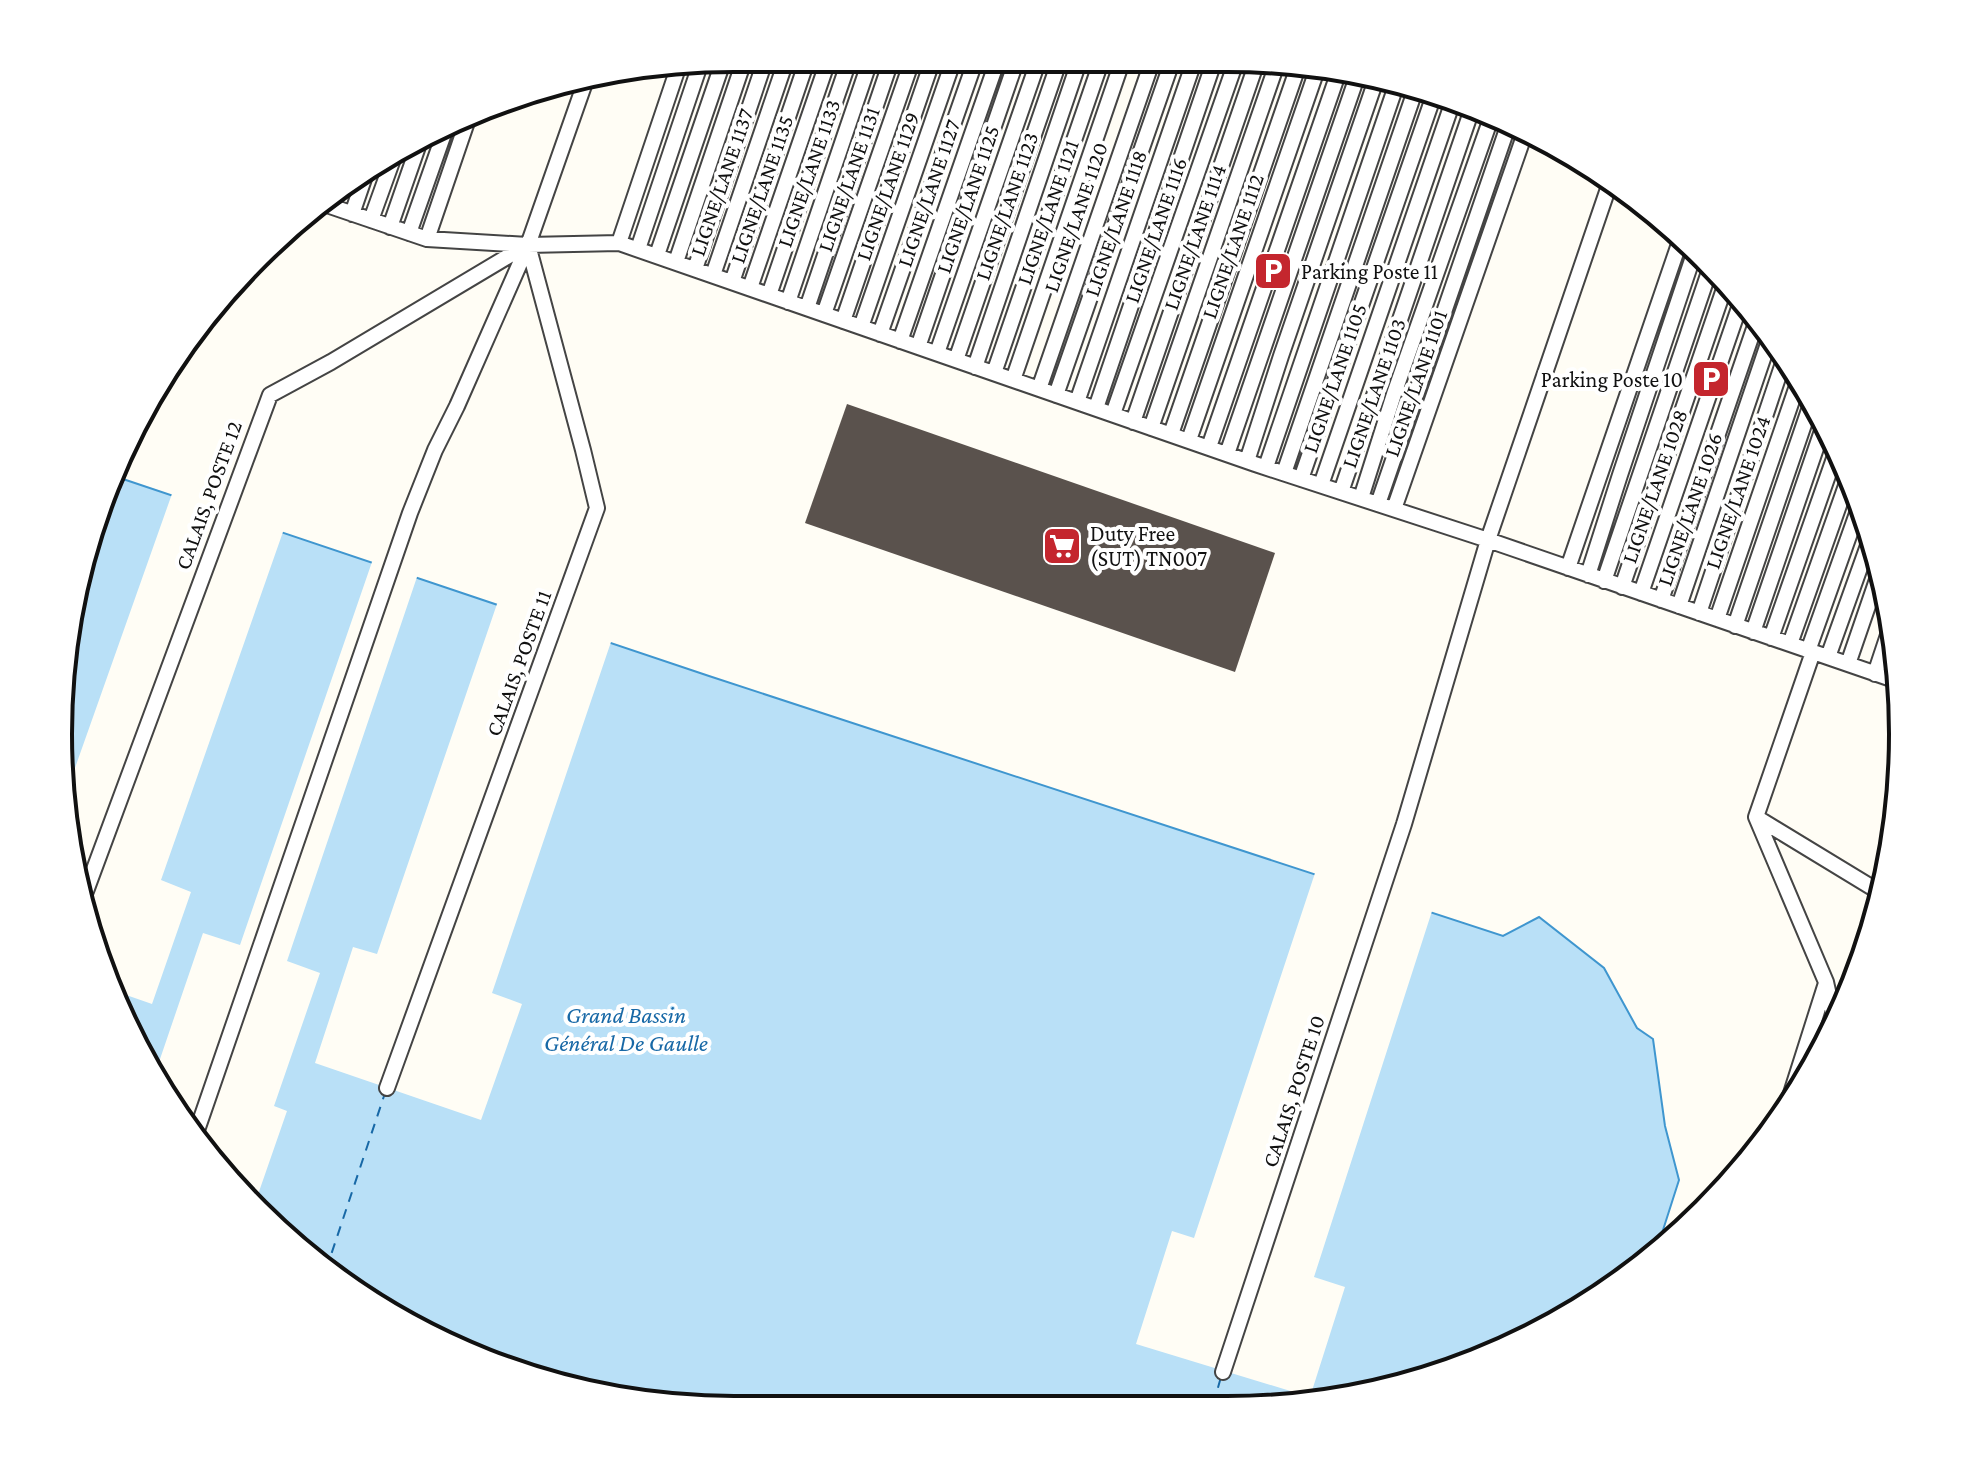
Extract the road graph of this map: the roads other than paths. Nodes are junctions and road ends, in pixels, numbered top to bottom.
1 (719, 72) edge
2 (740, 72) edge
3 (761, 72) edge
4 (782, 72) edge
5 (803, 72) edge
6 (824, 72) edge
7 (845, 72) edge
8 (866, 72) edge
9 (887, 72) edge
10 (908, 72) edge
11 (929, 72) edge
12 (949, 72) edge
13 (971, 72) edge
14 (993, 72) edge
15 (1013, 72) edge
16 (1034, 72) edge
17 (1056, 72) edge
18 (1076, 72) edge
19 (1098, 72) edge
20 (1119, 72) edge
21 (1149, 72) edge
22 (1168, 72) edge
23 (1191, 72) edge
24 (1211, 72) edge
25 (1232, 72) edge
26 (697, 73) edge
27 (1253, 73) edge
28 (1274, 73) edge
29 (676, 75) edge
30 (1295, 76) edge
31 (1314, 78) edge
32 (1335, 82) edge
33 (1354, 85) edge
34 (1373, 89) edge
35 (583, 90) edge
36 (1393, 94) edge
37 (1412, 99) edge
38 (1431, 104) edge
39 (1450, 111) edge
40 (1469, 118) edge
41 (1488, 126) edge
42 (464, 129) edge
43 (1505, 133) edge
44 (442, 140) edge
45 (1522, 141) edge
46 (415, 154) edge
47 (389, 170) edge
48 (361, 188) edge
49 (1607, 192) edge
50 (336, 205) edge
51 (352, 214) junction
52 (371, 220) junction
53 (390, 227) junction
54 (409, 233) junction
55 (427, 239) junction
56 (619, 243) junction
57 (528, 245) junction
58 (638, 249) junction
59 (1677, 249) edge
60 (657, 255) junction
61 (676, 262) junction
62 (1691, 262) edge
63 (695, 269) junction
64 (713, 275) junction
65 (1707, 279) edge
66 (732, 282) junction
67 (750, 288) junction
68 (769, 295) junction
69 (1722, 295) edge
70 (788, 302) junction
71 (807, 308) junction
72 (1737, 313) edge
73 (824, 314) junction
74 (843, 321) junction
75 (861, 327) junction
76 (1753, 332) edge
77 (880, 334) junction
78 (900, 341) junction
79 (918, 347) junction
80 (1766, 350) edge
81 (937, 353) junction
82 (956, 360) junction
83 (975, 367) junction
84 (1780, 371) edge
85 (994, 373) junction
86 (1013, 380) junction
87 (1039, 389) junction
88 (1794, 394) edge
89 (1056, 395) junction
90 (1077, 402) junction
91 (1096, 408) junction
92 (1113, 414) junction
93 (1807, 416) edge
94 (1133, 422) junction
95 (1151, 428) junction
96 (1171, 434) junction
97 (1819, 438) edge
98 (1189, 440) junction
99 (1209, 447) junction
100 (1227, 454) junction
101 (1247, 461) junction
102 (1832, 465) edge
103 (1266, 467) junction
104 (1284, 473) junction
105 (1301, 479) junction
106 (1321, 485) junction
107 (1341, 492) junction
108 (1843, 493) edge
109 (1361, 498) junction
110 (1378, 504) junction
111 (1394, 509) junction
112 (1854, 522) edge
113 (1488, 540) junction
114 (1864, 556) edge
115 (1568, 568) junction
116 (1588, 575) junction
117 (1604, 581) junction
118 (1622, 587) junction
119 (1873, 592) edge
120 (1641, 593) junction
121 (1661, 600) junction
122 (1679, 606) junction
123 (1699, 613) junction
124 (1717, 619) junction
125 (1735, 626) junction
126 (1753, 632) junction
127 (1771, 638) junction
128 (1790, 644) junction
129 (1883, 649) edge
130 (1810, 652) junction
131 (1828, 657) junction
132 (1848, 664) junction
133 (1875, 674) junction
134 (1886, 675) edge
135 (1756, 817) junction
136 (89, 882) edge
137 (1870, 887) edge
138 (1826, 982) junction
139 (1831, 1005) edge
140 (1800, 1065) edge
141 (387, 1088) dead end
142 (199, 1123) edge
143 (1223, 1372) dead end

1 - 60 lane
2 - 61 lane
3 - 63 lane
4 - 64 lane, LIGNE/LANE 1137
5 - 66 lane
6 - 67 lane, LIGNE/LANE 1135
7 - 68 lane
8 - 70 lane, LIGNE/LANE 1133
9 - 71 lane
10 - 73 lane, LIGNE/LANE 1131
11 - 74 lane
12 - 75 lane, LIGNE/LANE 1129
13 - 77 lane
14 - 78 lane, LIGNE/LANE 1127
15 - 79 lane
16 - 81 lane, LIGNE/LANE 1125
17 - 82 lane
18 - 83 lane, LIGNE/LANE 1123
19 - 85 lane
20 - 86 lane, LIGNE/LANE 1121
21 - 87 lane, LIGNE/LANE 1120
22 - 89 lane
23 - 90 lane, LIGNE/LANE 1118
24 - 91 lane
25 - 92 lane, LIGNE/LANE 1116
26 - 58 lane
27 - 94 lane
28 - 95 lane, LIGNE/LANE 1114
29 - 56 lane
30 - 96 lane
31 - 98 lane, LIGNE/LANE 1112
32 - 99 lane
33 - 100 lane
34 - 101 lane
35 - 57 lane
36 - 103 lane
37 - 104 lane
38 - 105 lane
39 - 106 lane, LIGNE/LANE 1105
40 - 107 lane
41 - 109 lane, LIGNE/LANE 1103
42 - 55 lane
43 - 110 lane
44 - 54 lane
45 - 111 lane, LIGNE/LANE 1101
46 - 53 lane
47 - 52 lane
48 - 51 lane
49 - 113 lane, CALAIS, POSTE 10
50 - 51 lane
51 - 52 lane
52 - 53 lane
53 - 54 lane
54 - 55 lane
55 - 57 lane
56 - 57 lane
56 - 58 lane
57 - 136 lane, CALAIS, POSTE 12
57 - 141 lane, CALAIS, POSTE 11
57 - 142 lane
58 - 60 lane
59 - 115 lane
60 - 61 lane
61 - 63 lane
62 - 116 lane
63 - 64 lane
64 - 66 lane
65 - 117 lane
66 - 67 lane
67 - 68 lane
68 - 70 lane
69 - 118 lane
70 - 71 lane
71 - 73 lane
72 - 120 lane, LIGNE/LANE 1028
73 - 74 lane
74 - 75 lane
75 - 77 lane
76 - 121 lane
77 - 78 lane
78 - 79 lane
79 - 81 lane
80 - 122 lane, LIGNE/LANE 1026
81 - 82 lane
82 - 83 lane
83 - 85 lane
84 - 123 lane
85 - 86 lane
86 - 87 lane
87 - 89 lane
88 - 124 lane, LIGNE/LANE 1024
89 - 90 lane
90 - 91 lane
91 - 92 lane
92 - 94 lane
93 - 125 lane
94 - 95 lane
95 - 96 lane
96 - 98 lane
97 - 126 lane
98 - 99 lane
99 - 100 lane
100 - 101 lane
101 - 103 lane
102 - 127 lane
103 - 104 lane
104 - 105 lane
105 - 106 lane
106 - 107 lane
107 - 109 lane
108 - 128 lane
109 - 110 lane
110 - 111 lane
111 - 113 lane
112 - 130 lane
113 - 115 lane
113 - 143 lane, CALAIS, POSTE 10
114 - 131 lane
115 - 116 lane
116 - 117 lane
117 - 118 lane
118 - 120 lane
119 - 132 lane
120 - 121 lane
121 - 122 lane
122 - 123 lane
123 - 124 lane
124 - 125 lane
125 - 126 lane
126 - 127 lane
127 - 128 lane
128 - 130 lane
129 - 133 lane
130 - 131 lane
130 - 135 lane
131 - 132 lane
132 - 133 lane
133 - 134 lane
135 - 137 lane
135 - 138 lane
138 - 139 lane
138 - 140 lane

